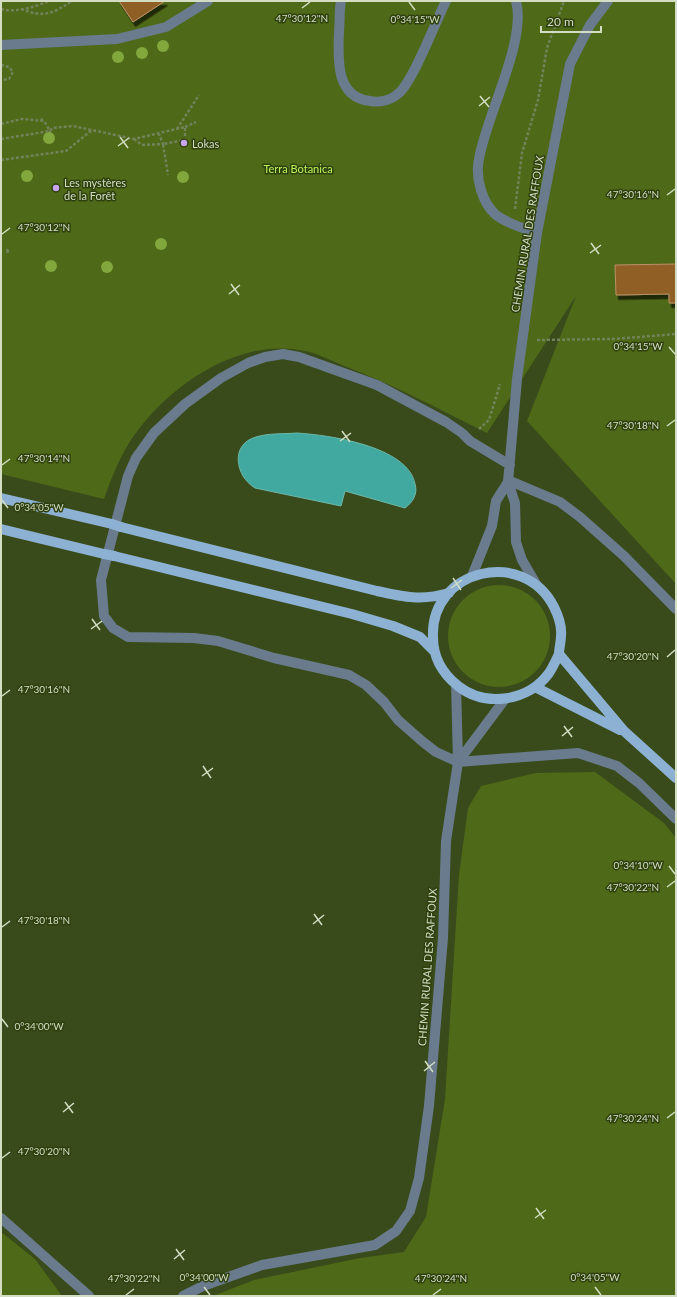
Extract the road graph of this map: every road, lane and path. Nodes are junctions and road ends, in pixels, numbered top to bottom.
1 (49, 1) edge
2 (72, 1) edge
3 (208, 1) edge
4 (341, 1) edge
5 (446, 1) edge
6 (516, 1) edge
7 (564, 1) edge
8 (608, 1) edge
9 (21, 8) junction
10 (1, 9) edge
11 (1, 45) edge
12 (1, 66) edge
13 (1, 80) edge
14 (199, 95) dead end
15 (43, 117) dead end
16 (41, 120) junction
17 (196, 122) dead end
18 (1, 124) edge
19 (185, 127) junction
20 (177, 129) junction
21 (92, 130) junction
22 (50, 131) junction
23 (159, 134) junction
24 (49, 138) dead end
25 (1, 139) edge
26 (134, 139) junction
27 (162, 144) junction
28 (1, 160) edge
29 (168, 175) dead end
30 (518, 227) junction
31 (537, 233) junction
32 (676, 334) edge
33 (523, 340) junction
34 (501, 380) dead end
35 (474, 431) dead end
36 (510, 465) junction
37 (508, 481) junction
38 (1, 498) edge
39 (1, 528) edge
40 (472, 576) junction
41 (536, 584) junction
42 (449, 593) junction
43 (676, 609) edge
44 (434, 651) junction
45 (559, 654) junction
46 (456, 684) junction
47 (535, 687) junction
48 (505, 699) junction
49 (624, 732) junction
50 (458, 762) junction
51 (676, 778) edge
52 (676, 819) edge
53 (1, 1218) edge
54 (89, 1296) edge
55 (183, 1296) edge

1 - 9 path
2 - 9 path
3 - 11 street
4 - 5 street
6 - 30 street
7 - 30 path
8 - 31 street, CHEMIN RURAL DES RAFFOUX
9 - 10 path
12 - 13 path
14 - 20 path
15 - 16 path
16 - 18 path
16 - 22 path
17 - 19 path
19 - 20 path
19 - 27 path
20 - 23 path
21 - 22 path
21 - 26 path
21 - 28 path
22 - 24 path
22 - 25 path
23 - 26 path
23 - 27 path
26 - 27 path
27 - 29 path
30 - 31 street
31 - 33 street, CHEMIN RURAL DES RAFFOUX
32 - 33 path
33 - 36 street, CHEMIN RURAL DES RAFFOUX
34 - 35 path
36 - 37 street, CHEMIN RURAL DES RAFFOUX
36 - 50 street
37 - 40 street, CHEMIN RURAL DES RAFFOUX
37 - 41 street, CHEMIN RURAL DES RAFFOUX
37 - 43 street
38 - 42 main road
39 - 44 main road
40 - 41 main road
40 - 42 main road
41 - 45 main road
42 - 44 main road
44 - 46 main road
45 - 47 main road
45 - 49 main road
46 - 48 main road
46 - 50 street, CHEMIN RURAL DES RAFFOUX
47 - 48 main road
47 - 49 main road
48 - 50 street, CHEMIN RURAL DES RAFFOUX
49 - 51 main road
50 - 52 street
50 - 55 street, CHEMIN RURAL DES RAFFOUX
53 - 54 street

